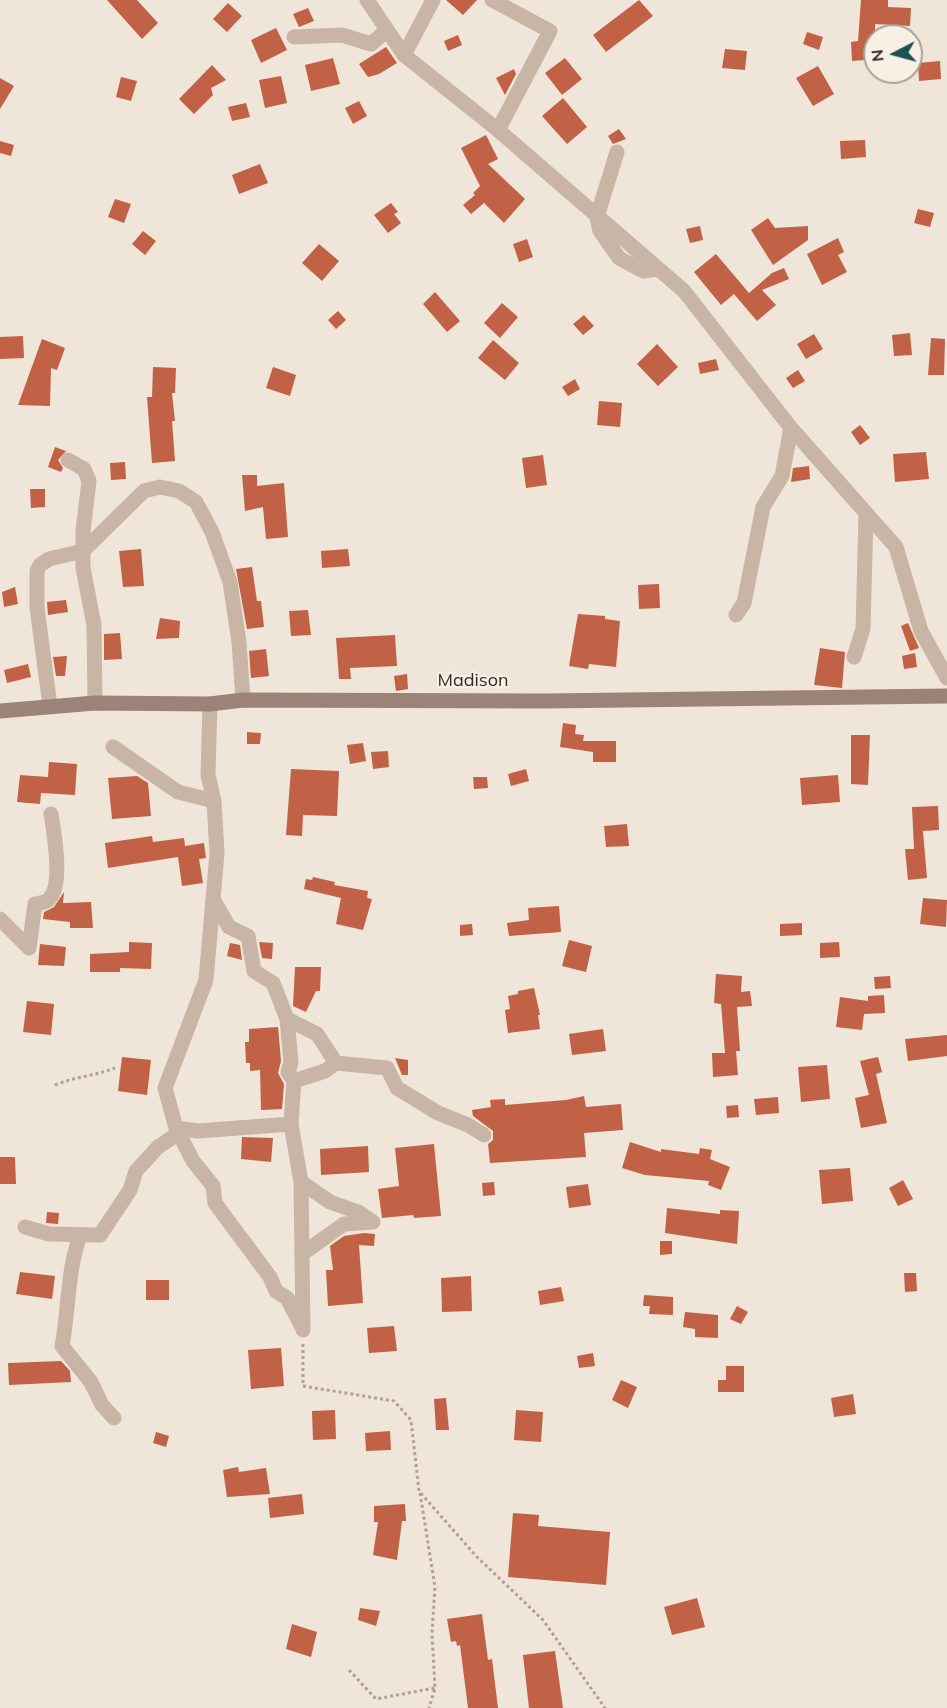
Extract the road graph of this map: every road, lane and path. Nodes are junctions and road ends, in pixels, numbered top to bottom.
1 (367, 0) edge
2 (434, 0) edge
3 (492, 0) edge
4 (387, 30) junction
5 (294, 37) dead end
6 (404, 55) junction
7 (498, 130) junction
8 (617, 152) dead end
9 (597, 217) junction
10 (791, 428) junction
11 (68, 460) dead end
12 (866, 514) junction
13 (83, 551) junction
14 (736, 615) dead end
15 (854, 657) dead end
16 (947, 678) edge
17 (947, 696) edge
18 (243, 700) junction
19 (95, 703) junction
20 (210, 704) junction
21 (50, 706) junction
22 (0, 711) edge
23 (113, 747) dead end
24 (214, 801) junction
25 (51, 814) dead end
26 (213, 899) junction
27 (0, 919) edge
28 (287, 1019) junction
29 (336, 1063) junction
30 (115, 1068) dead end
31 (294, 1081) junction
32 (55, 1085) dead end
33 (291, 1124) junction
34 (178, 1130) junction
35 (484, 1135) dead end
36 (301, 1182) junction
37 (25, 1227) dead end
38 (80, 1236) junction
39 (302, 1254) junction
40 (303, 1330) junction
41 (114, 1418) dead end
42 (419, 1491) junction
43 (349, 1670) dead end
44 (435, 1688) junction
45 (429, 1708) edge
46 (605, 1708) edge

1 - 4 street
2 - 6 street
3 - 7 street
4 - 5 street
4 - 6 street
6 - 7 street
7 - 9 street
8 - 9 street
9 - 10 street
10 - 12 street
10 - 14 street
11 - 13 street
12 - 15 street
12 - 16 street
13 - 18 street
13 - 19 street
13 - 21 street
17 - 18 street, Madison
18 - 20 street, Madison
19 - 20 street, Madison
19 - 21 street, Madison
20 - 24 street
21 - 22 street, Madison
23 - 24 street
24 - 26 street
25 - 27 street
26 - 28 street
26 - 34 street
28 - 29 street
28 - 31 street
29 - 31 street
29 - 35 street
30 - 32 path
31 - 33 street
33 - 34 street
33 - 36 street
34 - 38 street
34 - 40 street
36 - 39 street
36 - 39 street
37 - 38 street
38 - 41 street
39 - 40 street
40 - 42 path
42 - 44 path
42 - 46 path
43 - 44 path
44 - 45 path

